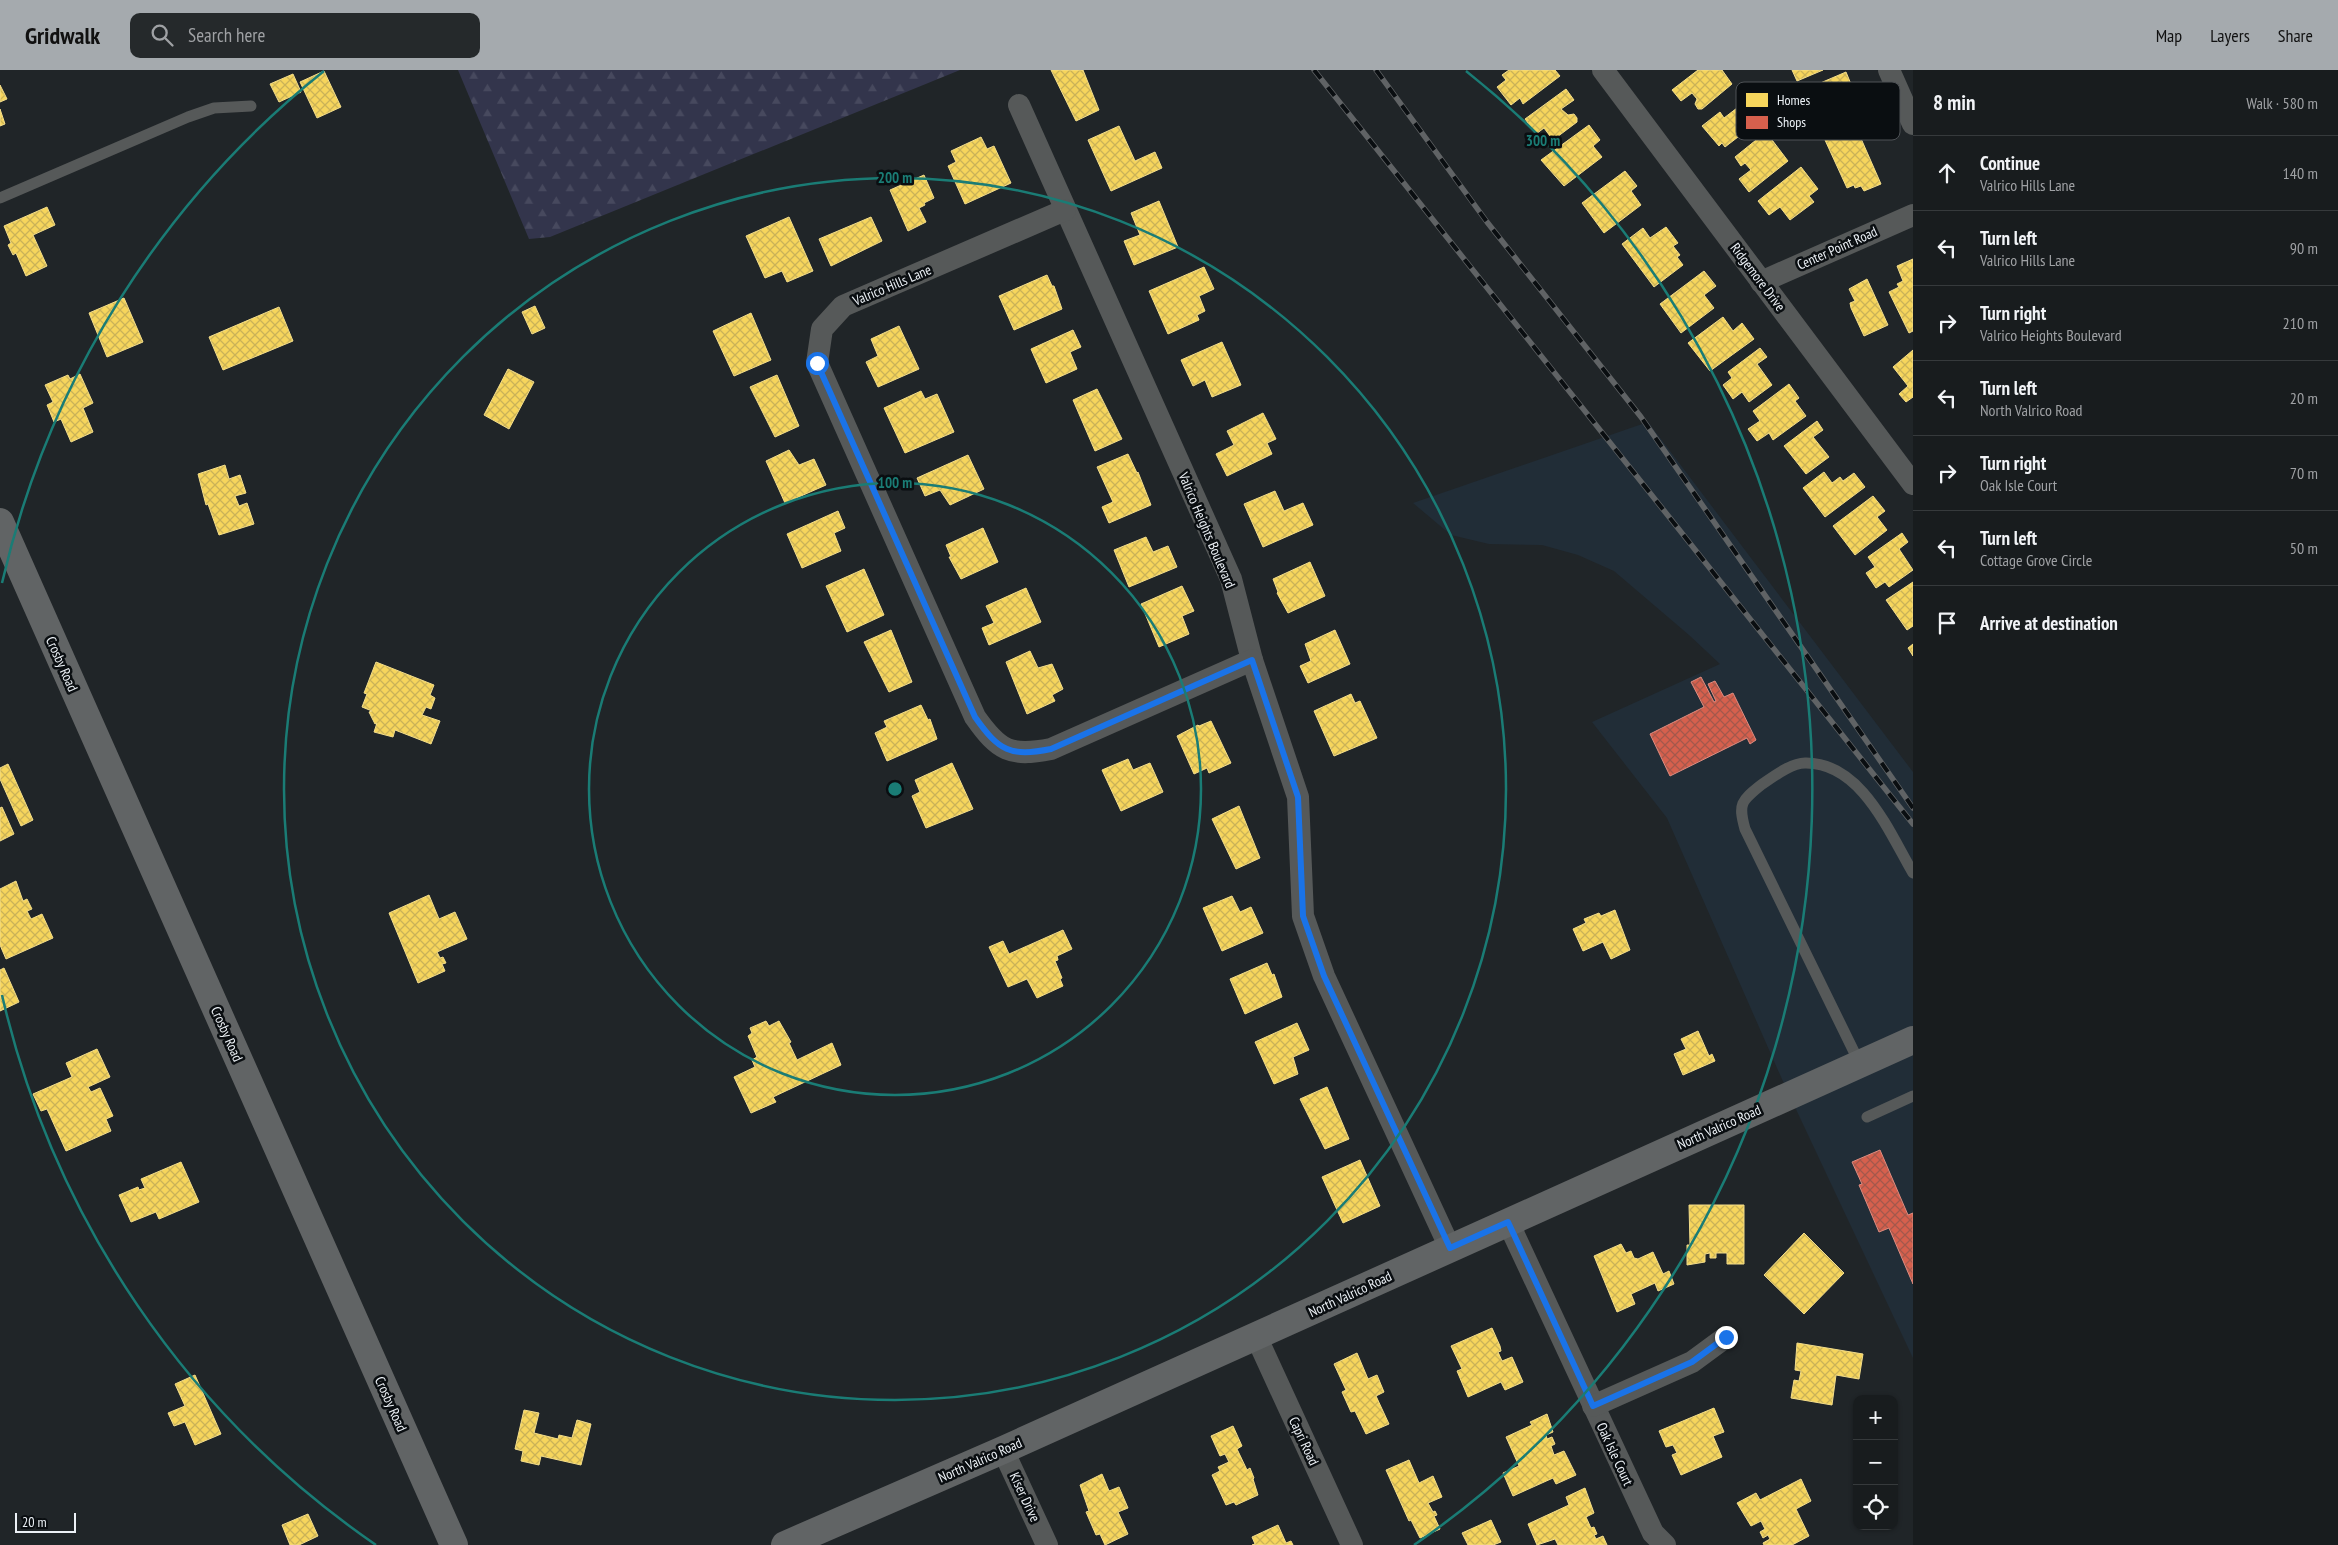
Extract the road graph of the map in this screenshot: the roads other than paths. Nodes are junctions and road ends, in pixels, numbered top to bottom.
1 (1603, 70) edge
2 (1889, 70) edge
3 (1894, 82) edge
4 (1900, 95) edge
5 (1019, 105) dead end
6 (251, 106) dead end
7 (1913, 124) edge
8 (0, 198) edge
9 (1065, 210) junction
10 (1913, 215) edge
11 (1762, 282) junction
12 (1913, 484) edge
13 (0, 522) edge
14 (1252, 660) junction
15 (1913, 873) edge
16 (1913, 1040) edge
17 (1860, 1064) junction
18 (1913, 1096) edge
19 (1867, 1117) dead end
20 (1508, 1222) junction
21 (1450, 1248) junction
22 (1256, 1336) junction
23 (1726, 1337) dead end
24 (1593, 1406) junction
25 (1003, 1450) junction
26 (454, 1545) edge
27 (785, 1545) edge
28 (1047, 1545) edge
29 (1352, 1545) edge
30 (1665, 1545) edge

1 - 11 street, Ridgemore Drive
2 - 3 street
4 - 7 street
5 - 9 street, Valrico Heights Boulevard
6 - 8 lane
9 - 14 street, Valrico Heights Boulevard
9 - 14 street, Valrico Hills Lane
10 - 11 street, Center Point Road
11 - 12 street, Ridgemore Drive
13 - 26 street, Crosby Road
14 - 21 street, Valrico Heights Boulevard
15 - 17 lane
16 - 17 street, North Valrico Road
17 - 20 street, North Valrico Road
18 - 19 lane
20 - 21 street, North Valrico Road
20 - 24 street, Oak Isle Court
21 - 22 street, North Valrico Road
22 - 25 street, North Valrico Road
22 - 29 street, Capri Road
23 - 24 street
24 - 30 street, Oak Isle Court
25 - 27 street, North Valrico Road
25 - 28 street, Kiser Drive

